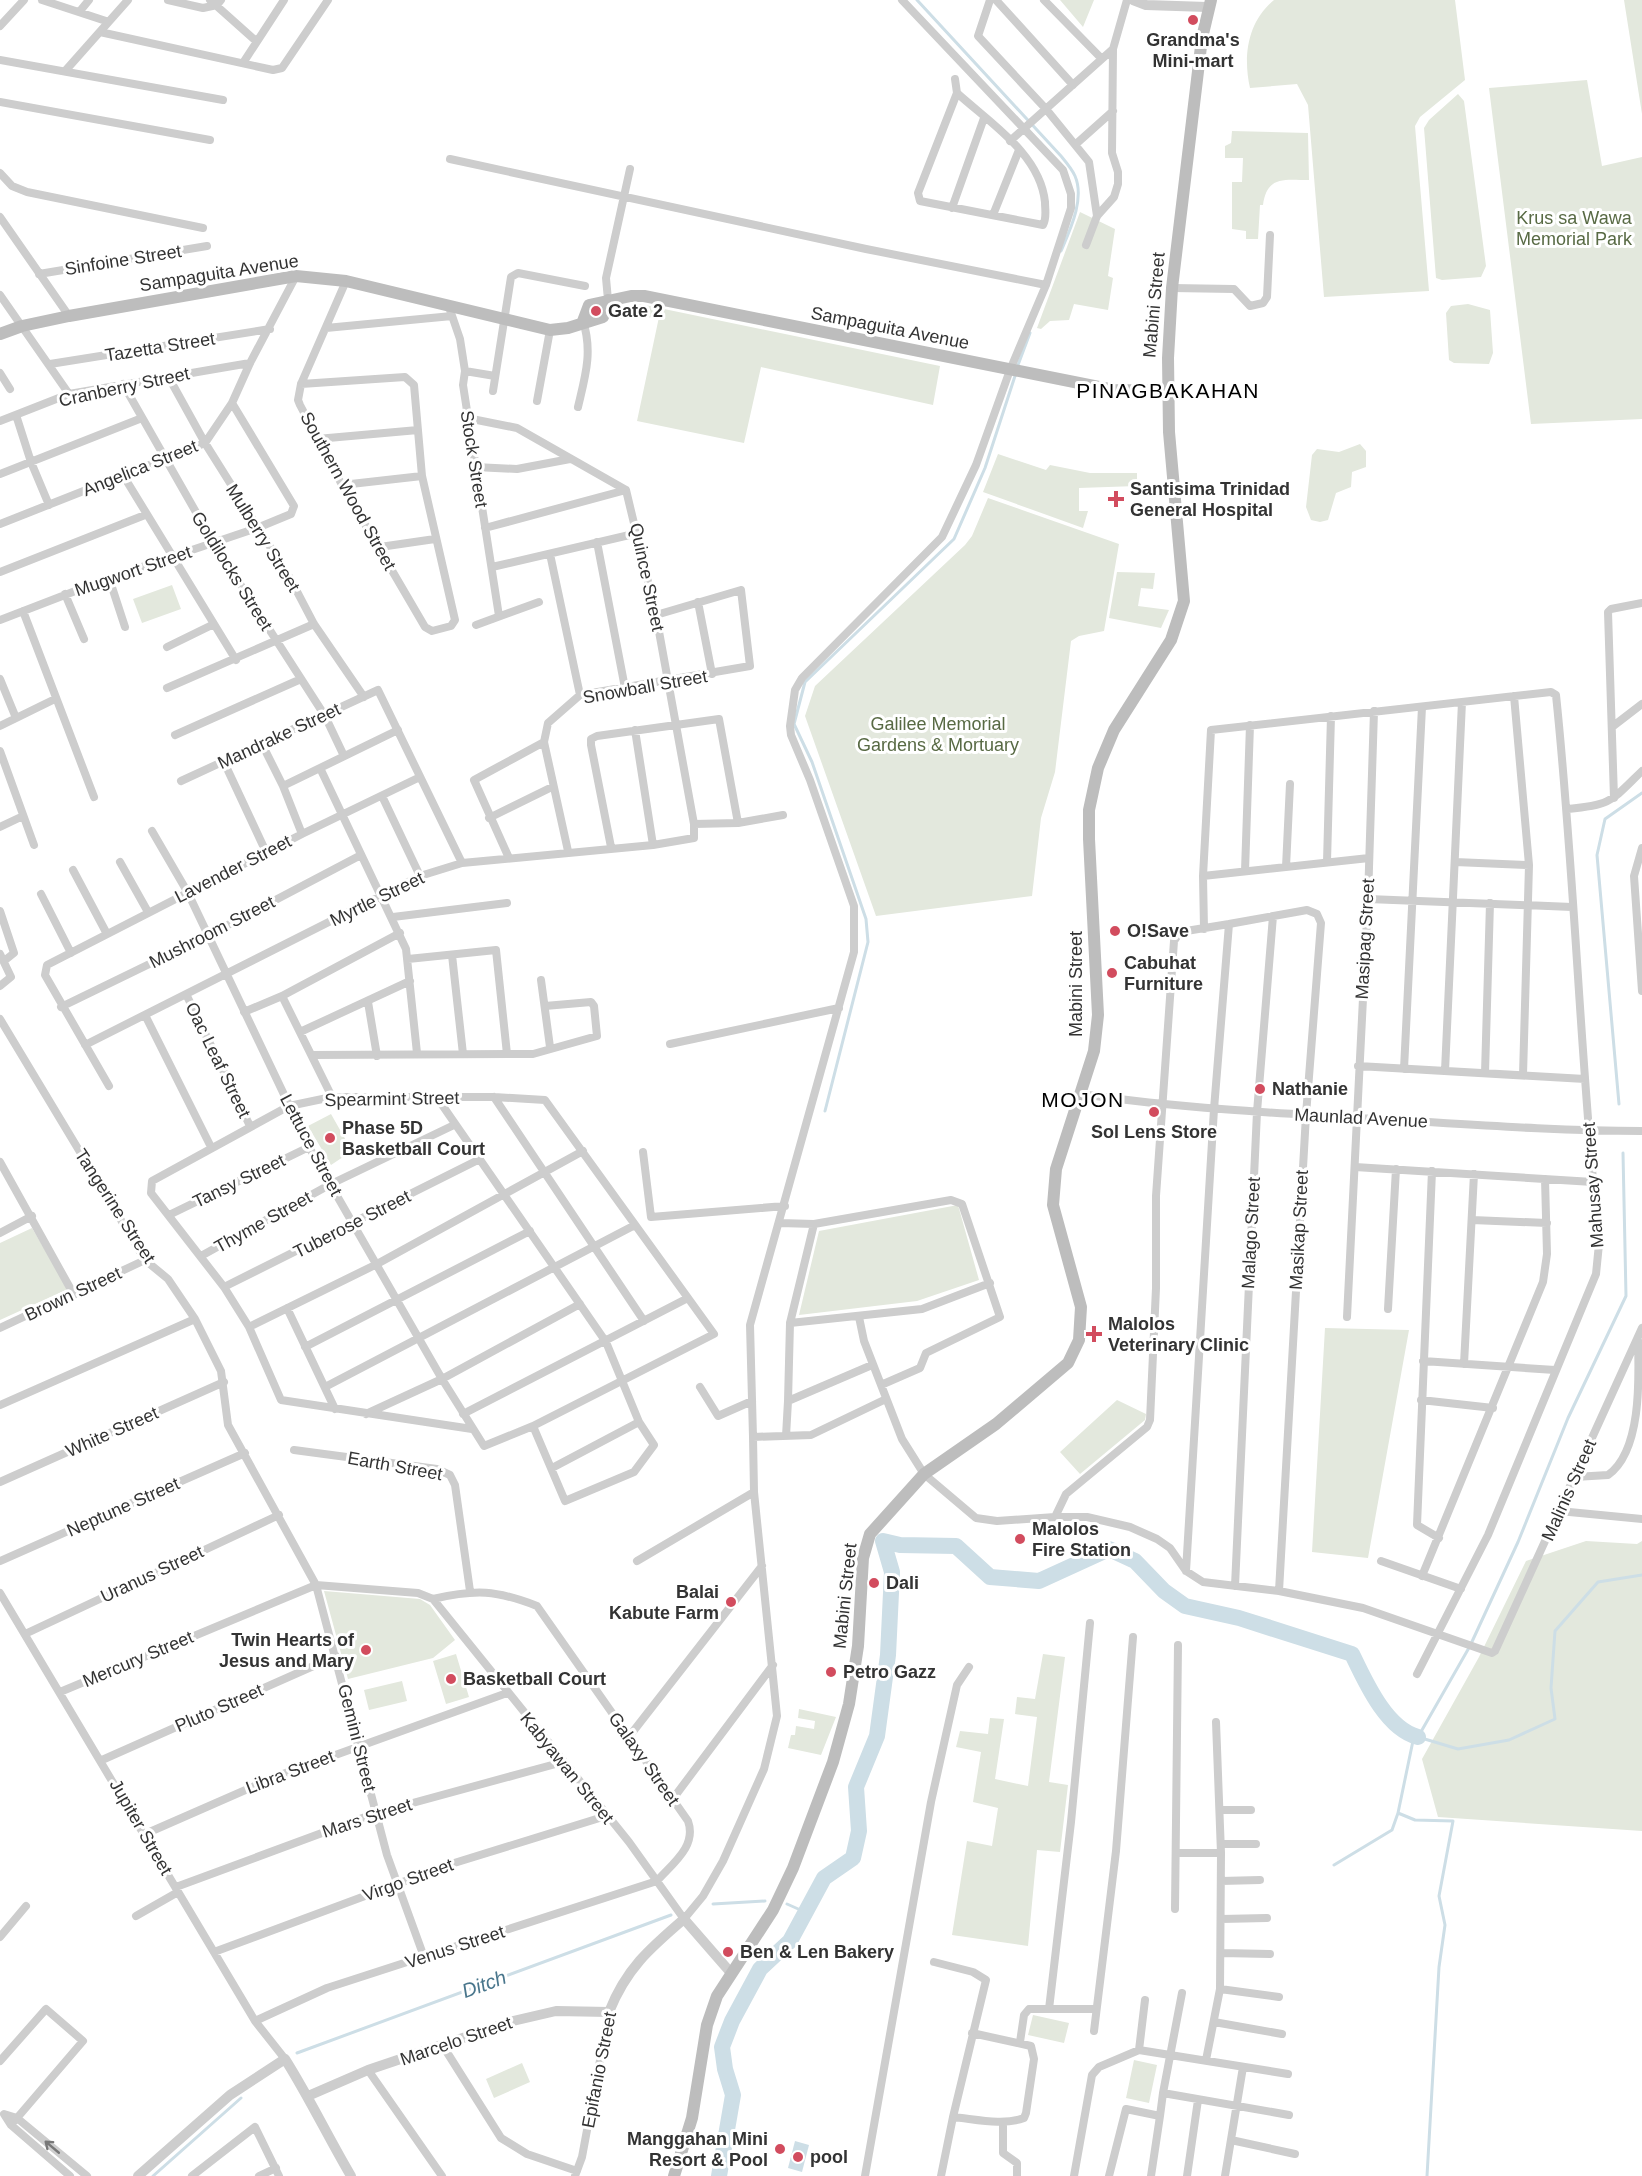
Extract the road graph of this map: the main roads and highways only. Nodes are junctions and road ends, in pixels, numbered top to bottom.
1 (1209, 3) edge
2 (0, 334) edge
3 (1167, 391) junction
4 (674, 2176) edge

1 - 3 main road, Mabini Street
2 - 3 main road, Sampaguita Avenue
3 - 4 main road, Mabini Street

